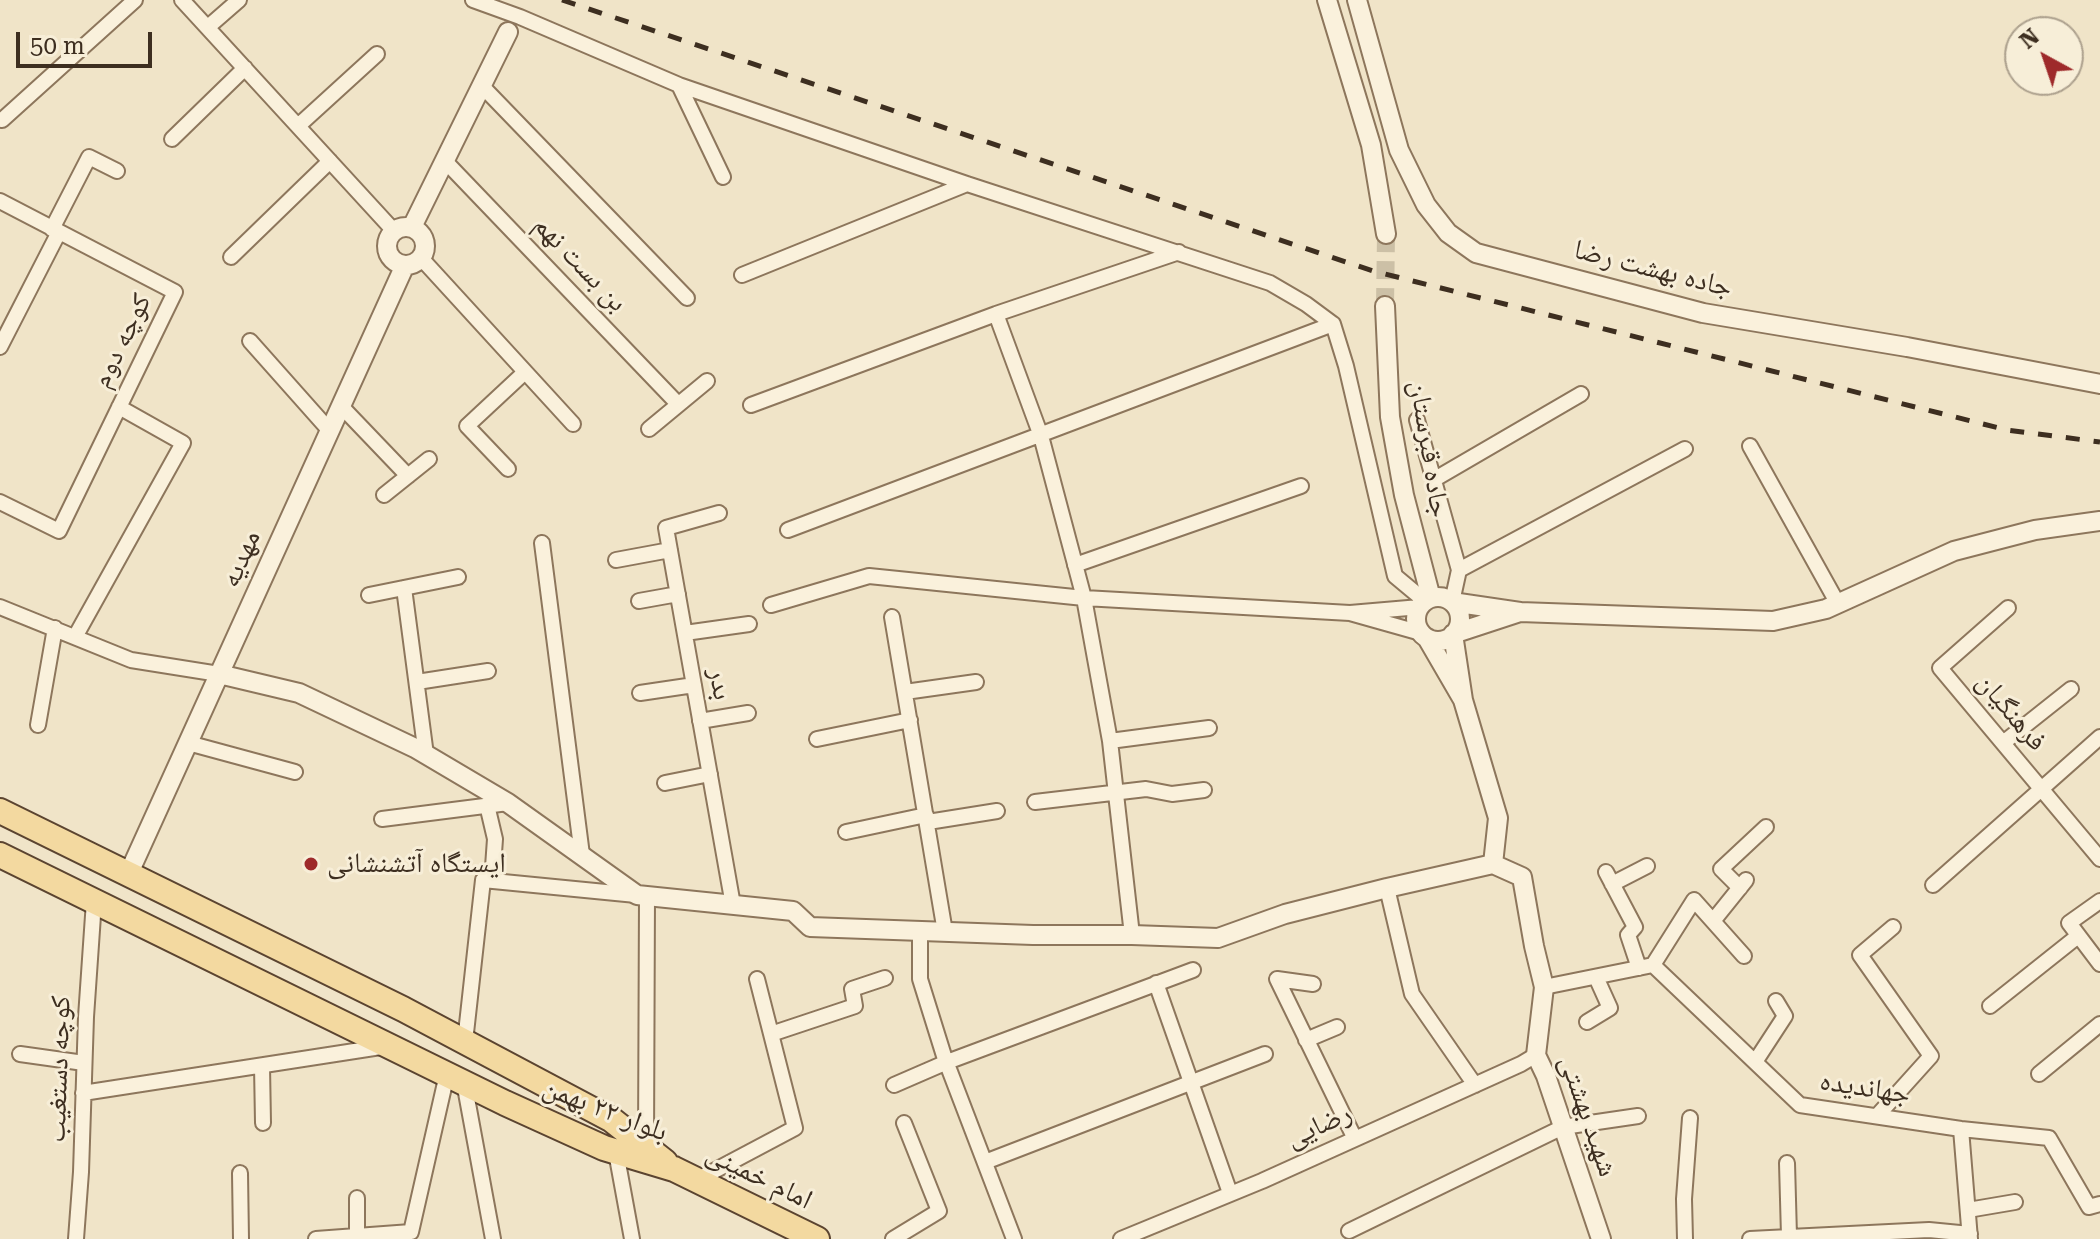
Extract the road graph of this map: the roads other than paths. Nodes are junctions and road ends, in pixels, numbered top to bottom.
1 (135, 0) edge
2 (182, 0) edge
3 (239, 0) edge
4 (473, 0) edge
5 (1327, 0) edge
6 (1357, 0) edge
7 (208, 27) junction
8 (508, 32) dead end
9 (377, 54) dead end
10 (245, 68) junction
11 (679, 85) junction
12 (482, 86) junction
13 (2, 120) edge
14 (298, 126) junction
15 (172, 139) dead end
16 (330, 161) junction
17 (445, 161) junction
18 (117, 171) dead end
19 (723, 177) dead end
20 (967, 184) junction
21 (0, 201) edge
22 (403, 229) junction
23 (56, 230) junction
24 (1386, 234) tunnel mouth
25 (1179, 252) junction
26 (231, 257) dead end
27 (413, 262) junction
28 (742, 275) dead end
29 (687, 298) dead end
30 (1385, 306) tunnel mouth
31 (996, 314) junction
32 (1333, 324) junction
33 (250, 341) dead end
34 (0, 347) edge
35 (525, 372) junction
36 (707, 381) dead end
37 (2100, 384) edge
38 (1581, 394) dead end
39 (678, 404) junction
40 (751, 405) dead end
41 (341, 406) junction
42 (119, 407) junction
43 (1417, 420) dead end
44 (573, 424) dead end
45 (649, 429) dead end
46 (330, 431) junction
47 (1041, 436) junction
48 (1750, 446) dead end
49 (1685, 449) dead end
50 (429, 459) dead end
51 (508, 469) dead end
52 (408, 476) junction
53 (1435, 479) junction
54 (1301, 486) dead end
55 (384, 495) dead end
56 (0, 502) edge
57 (719, 513) dead end
58 (2100, 521) edge
59 (788, 530) dead end
60 (542, 543) dead end
61 (670, 550) junction
62 (616, 560) dead end
63 (1075, 565) junction
64 (1459, 570) junction
65 (458, 577) dead end
66 (404, 588) junction
67 (678, 594) junction
68 (369, 595) dead end
69 (1084, 598) junction
70 (639, 601) dead end
71 (1425, 602) junction
72 (1452, 602) junction
73 (1838, 604) junction
74 (771, 605) dead end
75 (0, 607) edge
76 (2008, 608) dead end
77 (1520, 612) junction
78 (1350, 613) junction
79 (892, 617) dead end
80 (749, 624) dead end
81 (55, 628) junction
82 (685, 633) junction
83 (1453, 634) junction
84 (1424, 635) junction
85 (75, 637) junction
86 (488, 671) dead end
87 (219, 674) junction
88 (417, 682) junction
89 (976, 682) dead end
90 (694, 685) junction
91 (2071, 689) dead end
92 (905, 692) junction
93 (640, 693) dead end
94 (1463, 700) junction
95 (748, 713) dead end
96 (910, 720) junction
97 (700, 721) junction
98 (38, 725) dead end
99 (1209, 728) dead end
100 (2100, 737) edge
101 (817, 739) dead end
102 (1110, 741) junction
103 (188, 743) junction
104 (2003, 743) junction
105 (426, 755) junction
106 (295, 772) dead end
107 (710, 774) junction
108 (665, 783) dead end
109 (2041, 788) junction
110 (1204, 790) dead end
111 (1117, 791) junction
112 (1035, 802) dead end
113 (508, 803) junction
114 (487, 805) junction
115 (0, 811) edge
116 (997, 811) dead end
117 (382, 819) dead end
118 (927, 819) junction
119 (1766, 827) dead end
120 (846, 832) dead end
121 (0, 855) edge
122 (582, 855) junction
123 (2100, 859) edge
124 (1493, 864) junction
125 (1647, 866) dead end
126 (128, 875) junction
127 (492, 881) junction
128 (1933, 885) dead end
129 (1387, 888) junction
130 (642, 895) junction
131 (94, 901) junction
132 (2100, 901) edge
133 (733, 905) junction
134 (1713, 921) junction
135 (1893, 927) dead end
136 (920, 931) junction
137 (945, 932) junction
138 (1132, 935) junction
139 (2078, 936) junction
140 (1744, 956) dead end
141 (2100, 964) edge
142 (1646, 967) junction
143 (1193, 970) dead end
144 (1596, 977) junction
145 (885, 978) dead end
146 (757, 979) dead end
147 (1156, 983) junction
148 (1313, 984) dead end
149 (1544, 987) junction
150 (1776, 1001) dead end
151 (1990, 1006) dead end
152 (1587, 1022) dead end
153 (2100, 1024) edge
154 (1337, 1027) dead end
155 (771, 1034) junction
156 (1306, 1040) junction
157 (465, 1042) junction
158 (390, 1046) junction
159 (20, 1054) dead end
160 (1265, 1054) dead end
161 (1536, 1055) junction
162 (947, 1062) junction
163 (1755, 1062) junction
164 (84, 1063) junction
165 (262, 1066) junction
166 (2039, 1074) dead end
167 (455, 1078) junction
168 (1191, 1083) junction
169 (894, 1085) dead end
170 (1475, 1085) junction
171 (83, 1093) junction
172 (1638, 1116) dead end
173 (1877, 1116) junction
174 (1690, 1118) dead end
175 (263, 1123) dead end
176 (904, 1123) dead end
177 (1563, 1127) junction
178 (1961, 1129) junction
179 (1355, 1139) junction
180 (646, 1146) junction
181 (616, 1152) junction
182 (985, 1162) junction
183 (1787, 1163) dead end
184 (674, 1169) junction
185 (240, 1173) dead end
186 (697, 1180) junction
187 (1230, 1193) junction
188 (357, 1198) dead end
189 (2015, 1202) dead end
190 (2100, 1204) edge
191 (1968, 1210) junction
192 (1349, 1231) dead end
193 (357, 1236) junction
194 (1789, 1236) junction
195 (1970, 1236) edge
196 (1824, 1237) edge
197 (76, 1239) edge
198 (241, 1239) edge
199 (316, 1239) edge
200 (324, 1239) edge
201 (493, 1239) edge
202 (632, 1239) edge
203 (817, 1239) edge
204 (893, 1239) edge
205 (1014, 1239) edge
206 (1121, 1239) edge
207 (1601, 1239) edge
208 (1685, 1239) edge
209 (1750, 1239) edge

1 - 13 street
2 - 7 street
3 - 7 street
4 - 11 street
5 - 24 street
6 - 37 street, جاده بهشت رضا
7 - 10 street
8 - 12 street
9 - 14 street
10 - 14 street
10 - 15 street
11 - 19 street
11 - 20 street
12 - 17 street
12 - 29 street
14 - 16 street
16 - 22 street
16 - 26 street
17 - 22 street
17 - 39 street, بن بست نهم
18 - 23 street
20 - 25 street
20 - 28 street
21 - 23 street, کوچه دوم
22 - 27 street
22 - 27 street
23 - 34 street
23 - 42 street, کوچه دوم
25 - 31 street
25 - 32 street
27 - 35 street
27 - 41 street, مهدیه
30 - 71 street, جاده قبرستان
31 - 40 street
31 - 47 street
32 - 47 street
32 - 71 street
33 - 46 street
35 - 44 street
35 - 51 street
36 - 39 street
38 - 53 street
39 - 45 street
41 - 46 street, مهدیه
41 - 52 street
42 - 56 street, کوچه دوم
42 - 85 street
43 - 53 street
46 - 87 street, مهدیه
47 - 59 street
47 - 63 street
48 - 73 street
49 - 64 street
50 - 52 street
52 - 55 street
53 - 64 street
54 - 63 street
57 - 61 street
58 - 73 street
60 - 122 street
61 - 62 street
61 - 67 street, بدر
63 - 69 street
64 - 72 street
65 - 66 street
66 - 68 street
66 - 88 street
67 - 70 street
67 - 82 street, بدر
69 - 74 street
69 - 78 street
69 - 102 street
71 - 72 street
71 - 78 street
71 - 84 street
72 - 77 street
72 - 83 street
73 - 77 street
75 - 81 street
76 - 104 street, فرهنگیان
77 - 83 street
78 - 84 street
79 - 92 street
80 - 82 street
81 - 85 street
81 - 98 street
82 - 90 street, بدر
83 - 84 street
83 - 94 street
84 - 94 street
85 - 87 street
86 - 88 street
87 - 103 street, مهدیه
87 - 105 street
88 - 105 street
89 - 92 street
90 - 93 street
90 - 97 street, بدر
91 - 104 street
92 - 96 street
94 - 124 street
95 - 97 street
96 - 101 street
96 - 118 street
97 - 107 street, بدر
99 - 102 street
100 - 109 street
102 - 111 street
103 - 106 street
103 - 126 street, مهدیه
104 - 109 street, فرهنگیان
105 - 113 street
107 - 108 street
107 - 133 street, بدر
109 - 123 street, فرهنگیان
109 - 128 street
110 - 111 street
111 - 112 street
111 - 138 street
113 - 114 street
113 - 122 street
114 - 117 street
114 - 127 street
115 - 126 main road, بلوار ۲۲ بهمن
116 - 118 street
118 - 120 street
118 - 137 street
119 - 134 street
121 - 131 main road, بلوار ۲۲ بهمن
122 - 130 street
124 - 129 street
124 - 149 street, شهید بهشتی
125 - 142 street
126 - 157 main road, بلوار ۲۲ بهمن
127 - 130 street
127 - 157 street
129 - 138 street
129 - 170 street
130 - 133 street
130 - 180 street
131 - 158 main road, بلوار ۲۲ بهمن
131 - 164 street, کوچه دستغیب
132 - 139 street
133 - 136 street
134 - 140 street
134 - 142 street
135 - 173 street
136 - 137 street
136 - 162 street
137 - 138 street
139 - 141 street
139 - 151 street
142 - 144 street
142 - 163 street, جهاندیده
143 - 147 street
144 - 149 street
144 - 152 street
145 - 155 street
146 - 155 street
147 - 162 street
147 - 168 street
148 - 156 street
149 - 161 street, شهید بهشتی
150 - 163 street
153 - 166 street
154 - 156 street
155 - 186 street
156 - 179 street
157 - 180 main road, بلوار ۲۲ بهمن
158 - 165 street
158 - 167 main road, بلوار ۲۲ بهمن
159 - 164 street
160 - 168 street
161 - 170 street, رضایی
161 - 177 street, شهید بهشتی
162 - 169 street
162 - 182 street
163 - 173 street, جهاندیده
164 - 171 street, کوچه دستغیب
165 - 171 street
165 - 175 street
167 - 181 main road, بلوار ۲۲ بهمن
167 - 193 street
167 - 201 street
168 - 182 street
168 - 187 street
170 - 179 street, رضایی
171 - 197 street, کوچه دستغیب
172 - 177 street
173 - 178 street, جهاندیده
174 - 208 street
176 - 204 street
177 - 192 street
177 - 207 street, شهید بهشتی
178 - 190 street, جهاندیده
178 - 191 street
179 - 187 street, رضایی
180 - 184 main road, بلوار ۲۲ بهمن
181 - 184 main road, بلوار ۲۲ بهمن
181 - 202 street
182 - 205 street
183 - 194 street
184 - 186 main road, امام خمینی
185 - 198 street
186 - 203 main road, امام خمینی
187 - 206 street, رضایی
188 - 193 street
189 - 191 street
191 - 195 street
193 - 200 street
194 - 196 street
194 - 209 street
195 - 196 street
199 - 200 street

